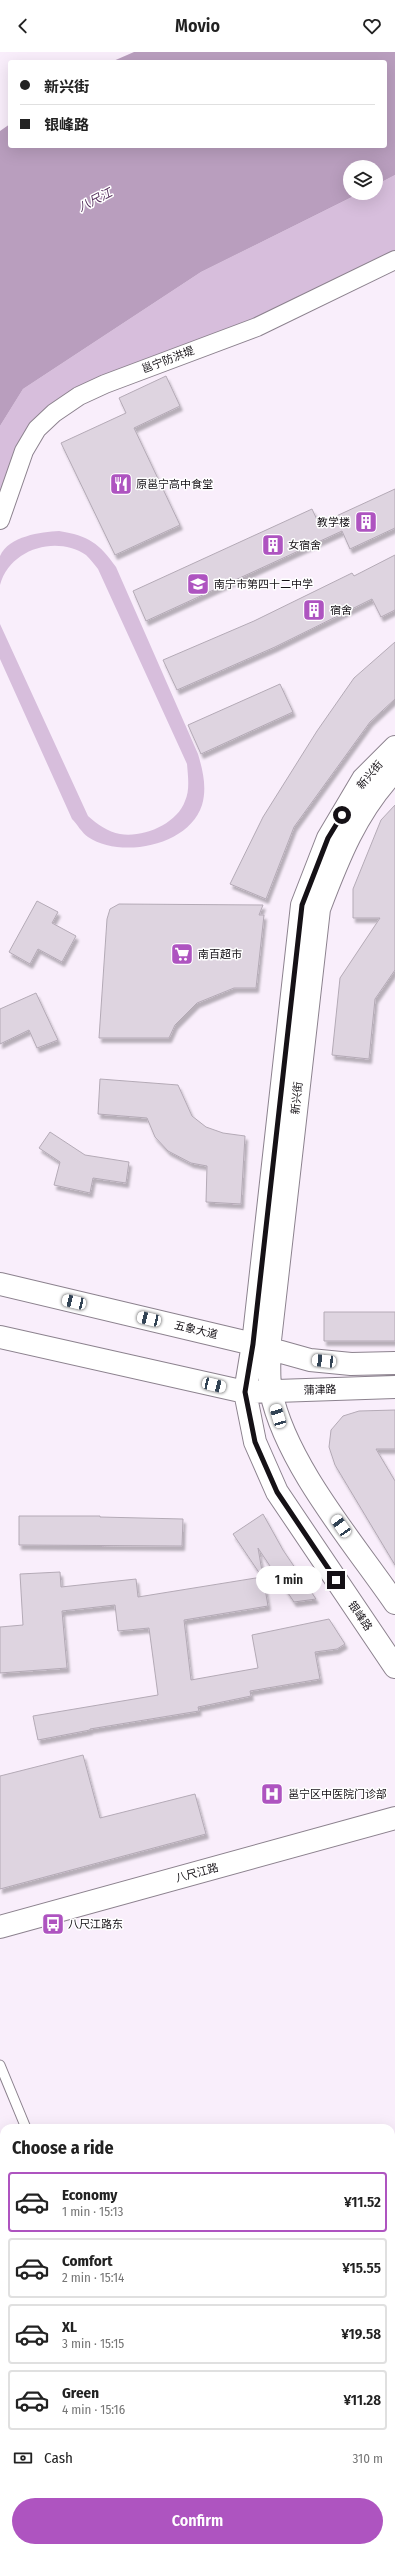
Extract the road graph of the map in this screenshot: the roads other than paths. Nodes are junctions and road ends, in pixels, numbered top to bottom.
1 (395, 260) edge
2 (0, 520) edge
3 (395, 747) edge
4 (395, 771) edge
5 (0, 1284) edge
6 (0, 1337) edge
7 (261, 1346) junction
8 (395, 1362) edge
9 (395, 1387) edge
10 (271, 1391) junction
11 (245, 1392) junction
12 (395, 1603) edge
13 (395, 1668) edge
14 (395, 1818) edge
15 (0, 1927) edge
16 (0, 2065) edge
17 (24, 2124) edge

1 - 2 street, 邕宁防洪堤
3 - 7 main road, 新兴街
4 - 7 main road, 新兴街
5 - 7 main road, 五象大道
6 - 11 main road
7 - 8 main road
7 - 10 main road
7 - 11 main road
9 - 10 main road, 蒲津路
10 - 11 main road, 蒲津路
10 - 12 main road
11 - 13 main road, 银峰路
14 - 15 main road, 八尺江路
16 - 17 lane

